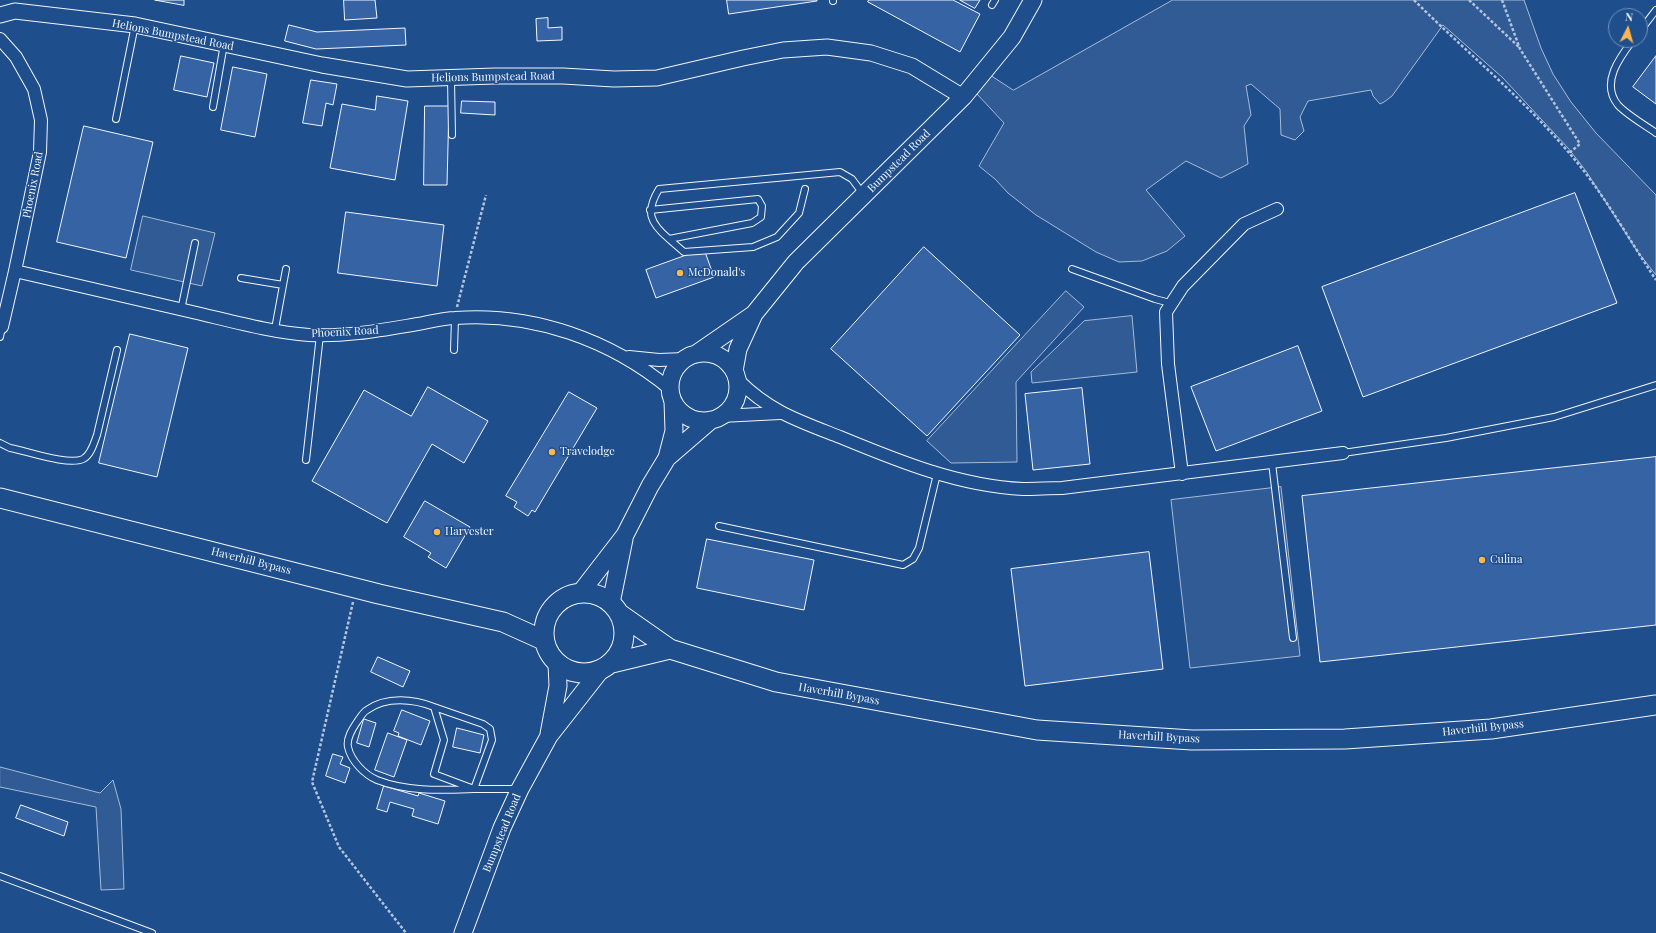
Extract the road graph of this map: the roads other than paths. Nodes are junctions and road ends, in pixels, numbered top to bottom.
1 (1033, 0) edge
2 (0, 6) edge
3 (1656, 10) edge
4 (15, 11) junction
5 (0, 14) edge
6 (1648, 20) edge
7 (135, 25) junction
8 (0, 39) edge
9 (224, 44) junction
10 (1628, 48) edge
11 (451, 79) junction
12 (963, 97) junction
13 (213, 107) dead end
14 (116, 120) dead end
15 (1656, 134) edge
16 (452, 135) dead end
17 (806, 189) dead end
18 (864, 195) junction
19 (1277, 209) dead end
20 (650, 210) junction
21 (669, 239) junction
22 (195, 244) dead end
23 (286, 269) dead end
24 (1072, 269) dead end
25 (15, 271) junction
26 (241, 278) dead end
27 (283, 286) junction
28 (1170, 303) junction
29 (3, 306) edge
30 (181, 310) junction
31 (754, 314) junction
32 (455, 318) junction
33 (275, 329) junction
34 (1, 332) edge
35 (320, 335) junction
36 (117, 350) dead end
37 (454, 350) dead end
38 (691, 356) junction
39 (626, 357) junction
40 (736, 376) junction
41 (1656, 385) edge
42 (672, 395) junction
43 (780, 413) junction
44 (716, 418) junction
45 (0, 443) edge
46 (1343, 453) joint
47 (667, 458) junction
48 (306, 460) dead end
49 (1272, 463) junction
50 (937, 474) junction
51 (1182, 474) junction
52 (0, 498) edge
53 (719, 526) dead end
54 (625, 535) junction
55 (581, 592) junction
56 (615, 608) junction
57 (547, 616) junction
58 (503, 622) junction
59 (1293, 638) dead end
60 (544, 640) junction
61 (670, 649) junction
62 (558, 664) junction
63 (606, 667) junction
64 (1656, 705) edge
65 (434, 707) junction
66 (549, 736) junction
67 (474, 789) junction
68 (520, 789) junction
69 (0, 876) edge
70 (152, 933) edge
71 (463, 933) edge

1 - 12 main road, Bumpstead Road
2 - 4 street, Helions Bumpstead Road
3 - 6 lane
4 - 5 street, Helions Bumpstead Road
4 - 7 street, Helions Bumpstead Road
7 - 9 street, Helions Bumpstead Road
7 - 14 lane
8 - 25 street, Phoenix Road
9 - 11 street, Helions Bumpstead Road
9 - 13 lane
10 - 15 lane
11 - 12 street, Helions Bumpstead Road
11 - 16 lane
12 - 18 main road, Bumpstead Road
17 - 21 lane
18 - 20 lane
18 - 31 main road, Bumpstead Road
19 - 28 street
20 - 21 lane
20 - 21 lane
22 - 30 lane
23 - 27 lane
24 - 28 lane
25 - 29 street, Phoenix Road
25 - 30 street, Phoenix Road
26 - 27 lane
27 - 33 lane
28 - 51 street
29 - 34 street, Phoenix Road
30 - 33 street, Phoenix Road
31 - 38 main road, Bumpstead Road
31 - 40 main road, Bumpstead Road
32 - 35 street, Phoenix Road
32 - 37 lane
32 - 39 street, Phoenix Road
33 - 35 street, Phoenix Road
35 - 48 lane
36 - 45 lane
38 - 39 street, Phoenix Road
38 - 40 main road
38 - 42 main road
39 - 42 street, Phoenix Road
40 - 43 street
40 - 44 main road
41 - 46 lane
42 - 44 main road
42 - 47 main road
43 - 44 street
43 - 50 street
44 - 47 main road
46 - 49 street
47 - 54 main road
49 - 51 street
49 - 59 lane
50 - 51 street
50 - 53 lane
52 - 58 main road, Haverhill Bypass
54 - 55 main road
54 - 56 main road
55 - 56 main road
55 - 57 main road
56 - 61 main road, Haverhill Bypass
56 - 63 main road
57 - 58 main road, Haverhill Bypass
57 - 60 main road
58 - 60 main road, Haverhill Bypass
60 - 62 main road
61 - 63 main road
61 - 64 main road, Haverhill Bypass
62 - 63 main road
62 - 66 main road, Bumpstead Road
63 - 66 main road, Bumpstead Road
65 - 67 lane
65 - 67 lane
65 - 67 lane
66 - 68 main road, Bumpstead Road
67 - 68 lane
68 - 71 main road, Bumpstead Road
69 - 70 lane

